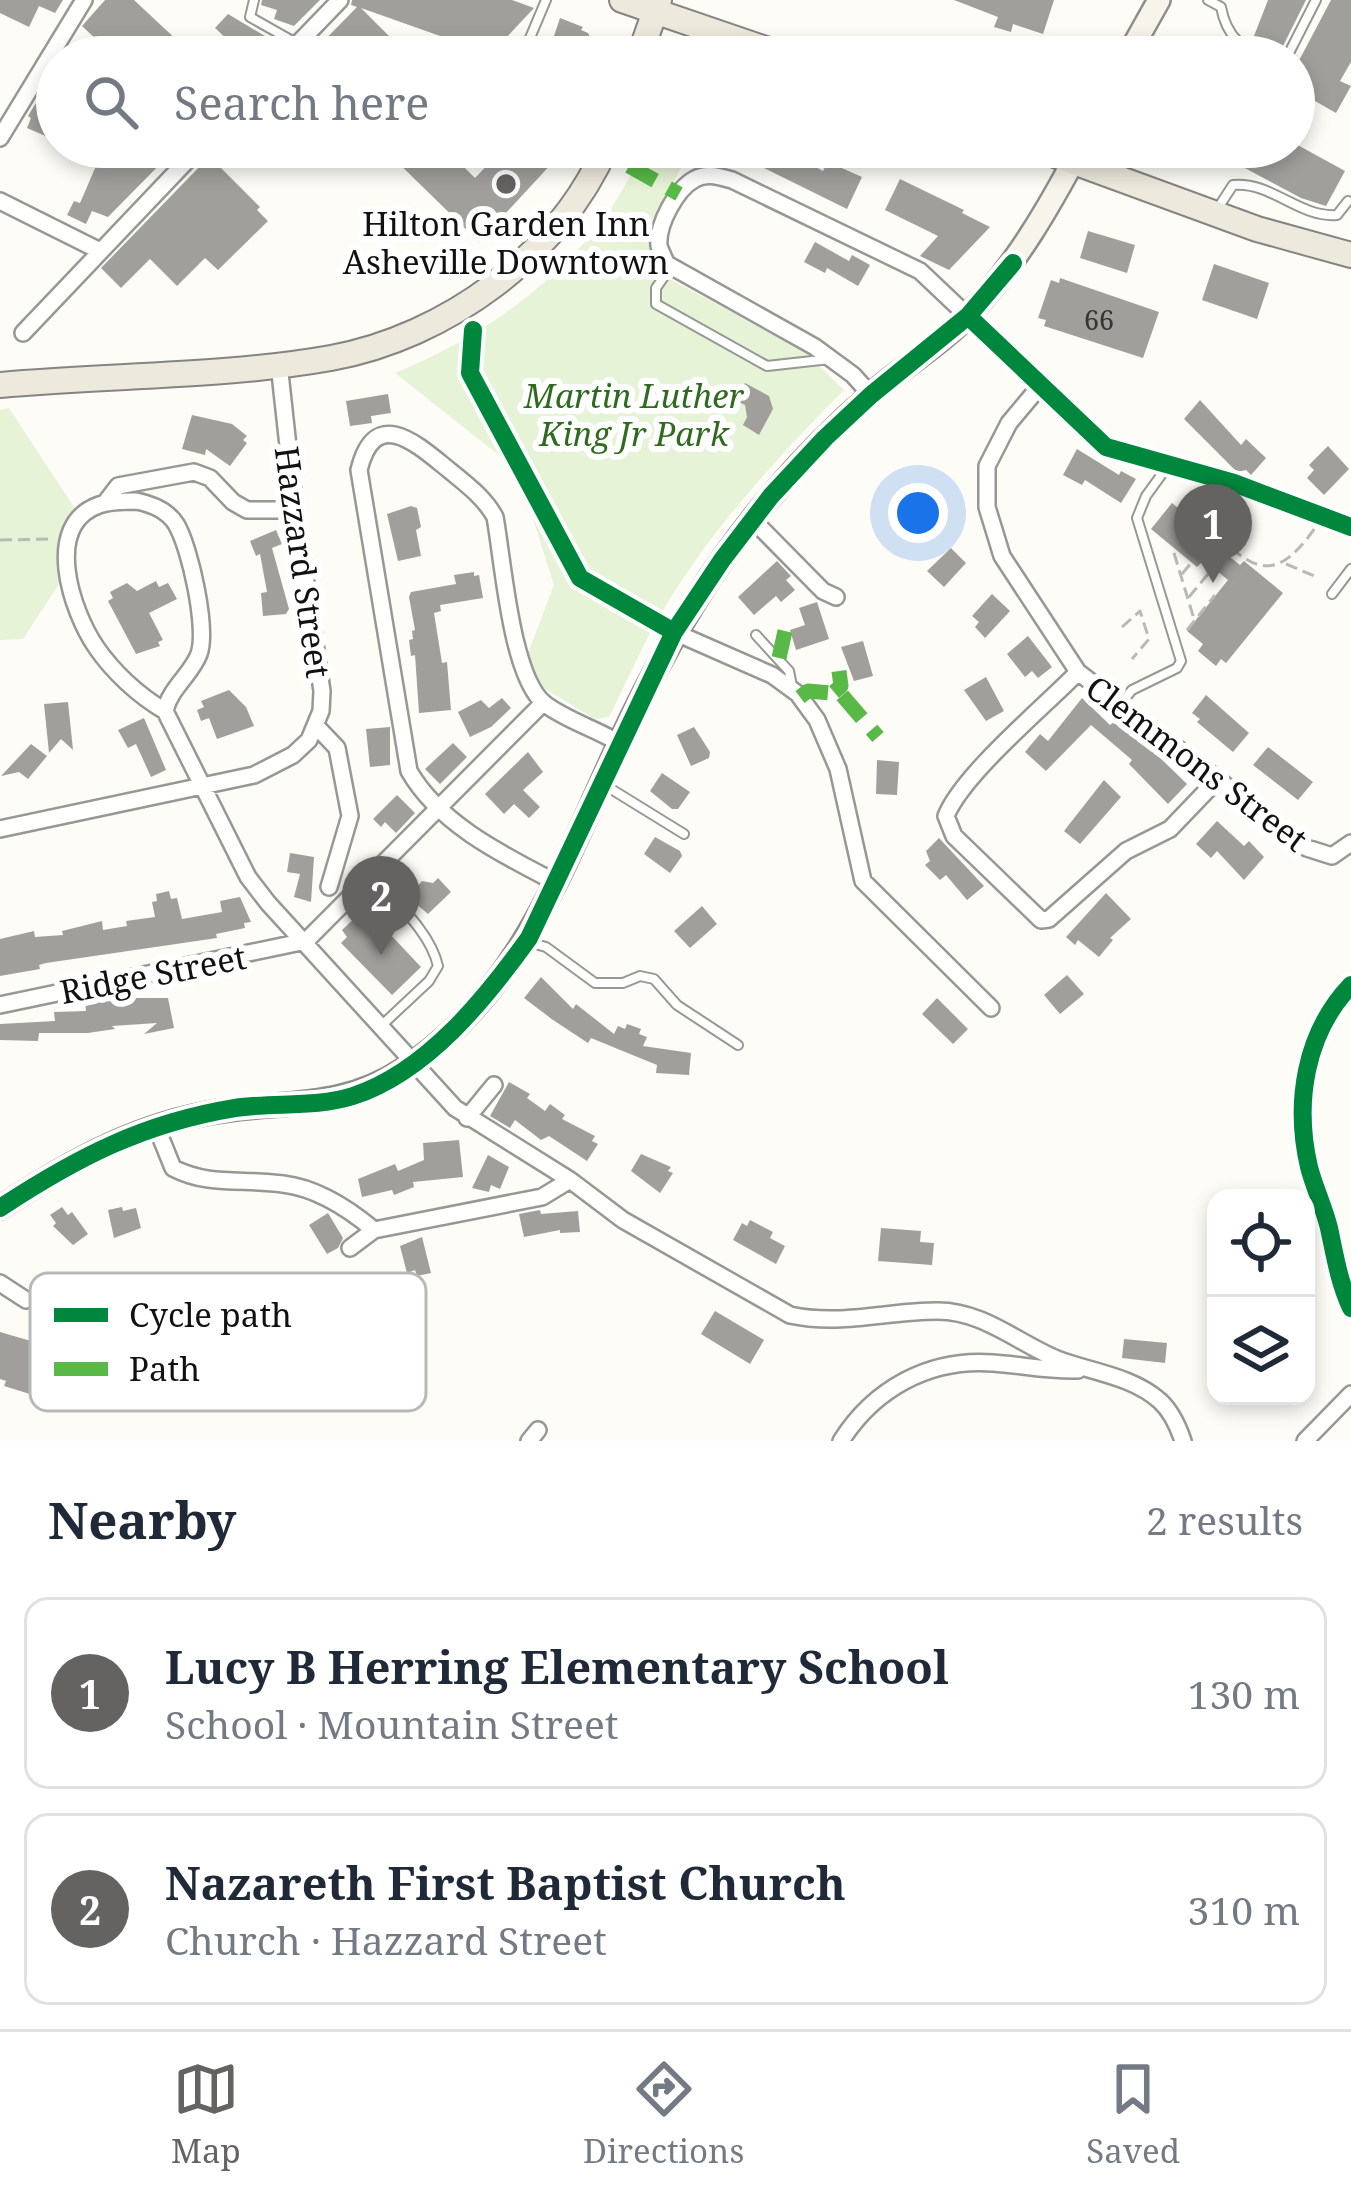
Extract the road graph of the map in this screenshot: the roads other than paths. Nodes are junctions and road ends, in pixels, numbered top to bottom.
1 (84, 0) edge
2 (254, 0) edge
3 (340, 0) edge
4 (545, 0) edge
5 (622, 0) edge
6 (1160, 0) edge
7 (1208, 0) edge
8 (1316, 0) edge
9 (652, 4) edge
10 (62, 36) edge
11 (273, 36) edge
12 (305, 36) edge
13 (531, 36) edge
14 (644, 36) edge
15 (735, 36) edge
16 (1139, 36) edge
17 (1232, 36) edge
18 (1298, 36) edge
19 (36, 79) edge
20 (0, 138) edge
21 (179, 168) edge
22 (595, 168) edge
23 (1070, 168) edge
24 (1107, 168) edge
25 (1350, 199) edge
26 (0, 201) edge
27 (1214, 214) junction
28 (98, 250) junction
29 (1351, 255) edge
30 (670, 268) junction
31 (968, 316) junction
32 (23, 333) dead end
33 (831, 358) junction
34 (279, 364) junction
35 (0, 385) edge
36 (1040, 386) junction
37 (871, 395) junction
38 (1167, 467) junction
39 (104, 503) junction
40 (295, 510) junction
41 (752, 519) junction
42 (1351, 527) edge
43 (1351, 568) edge
44 (1332, 594) dead end
45 (836, 597) dead end
46 (674, 632) junction
47 (756, 635) dead end
48 (1078, 672) junction
49 (792, 688) junction
50 (543, 703) junction
51 (1120, 704) junction
52 (165, 711) junction
53 (316, 725) junction
54 (619, 743) junction
55 (1216, 781) junction
56 (602, 783) junction
57 (203, 785) junction
58 (441, 809) junction
59 (0, 829) edge
60 (684, 834) dead end
61 (1351, 843) edge
62 (372, 876) junction
63 (557, 884) junction
64 (329, 887) dead end
65 (306, 941) junction
66 (526, 941) junction
67 (1351, 985) edge
68 (0, 1005) edge
69 (992, 1008) dead end
70 (380, 1026) junction
71 (738, 1045) dead end
72 (413, 1063) junction
73 (494, 1085) dead end
74 (467, 1118) junction
75 (156, 1126) junction
76 (569, 1180) junction
77 (1, 1206) edge
78 (374, 1229) junction
79 (350, 1248) dead end
80 (0, 1284) edge
81 (26, 1300) dead end
82 (1351, 1308) edge
83 (1095, 1370) junction
84 (1351, 1394) edge
85 (841, 1441) edge
86 (1183, 1441) edge
87 (1305, 1441) edge

1 - 10 street
2 - 11 lane
3 - 12 street
4 - 13 lane
5 - 9 main road
6 - 16 main road
7 - 17 lane
8 - 18 lane
9 - 14 main road
9 - 15 main road
19 - 20 street
21 - 28 street
22 - 34 main road
23 - 31 main road
24 - 27 main road
25 - 27 lane
26 - 28 street
27 - 29 main road
28 - 32 street
30 - 31 street
30 - 33 street
30 - 33 lane
31 - 36 street
31 - 37 main road
33 - 37 street
34 - 35 main road
34 - 40 street, Hazzard Street
36 - 38 street
36 - 48 street, Clemmons Street
37 - 41 main road
38 - 42 street
38 - 51 lane
39 - 40 street
39 - 52 street
39 - 52 street
40 - 53 street, Hazzard Street
41 - 45 street
41 - 46 main road
43 - 44 lane
46 - 49 street
46 - 54 main road
47 - 49 lane
48 - 51 street, Clemmons Street
48 - 55 street
49 - 69 street
50 - 54 street
50 - 58 street
50 - 58 street
51 - 55 street, Clemmons Street
52 - 57 street
53 - 57 street, Hazzard Street
53 - 64 street
54 - 56 main road
55 - 61 street, Clemmons Street
56 - 60 lane
56 - 63 main road
57 - 59 street, Hazzard Street
57 - 65 street
58 - 62 street
58 - 63 street
62 - 65 street
62 - 70 lane
63 - 66 main road
65 - 68 street, Ridge Street
65 - 70 street
66 - 71 lane
66 - 72 main road
67 - 82 street
70 - 72 street
72 - 74 street
72 - 75 main road
73 - 74 street
74 - 76 street
75 - 77 main road
75 - 78 street
76 - 78 street
76 - 83 street
78 - 79 street
80 - 81 street
83 - 85 street
83 - 86 street
84 - 87 street

